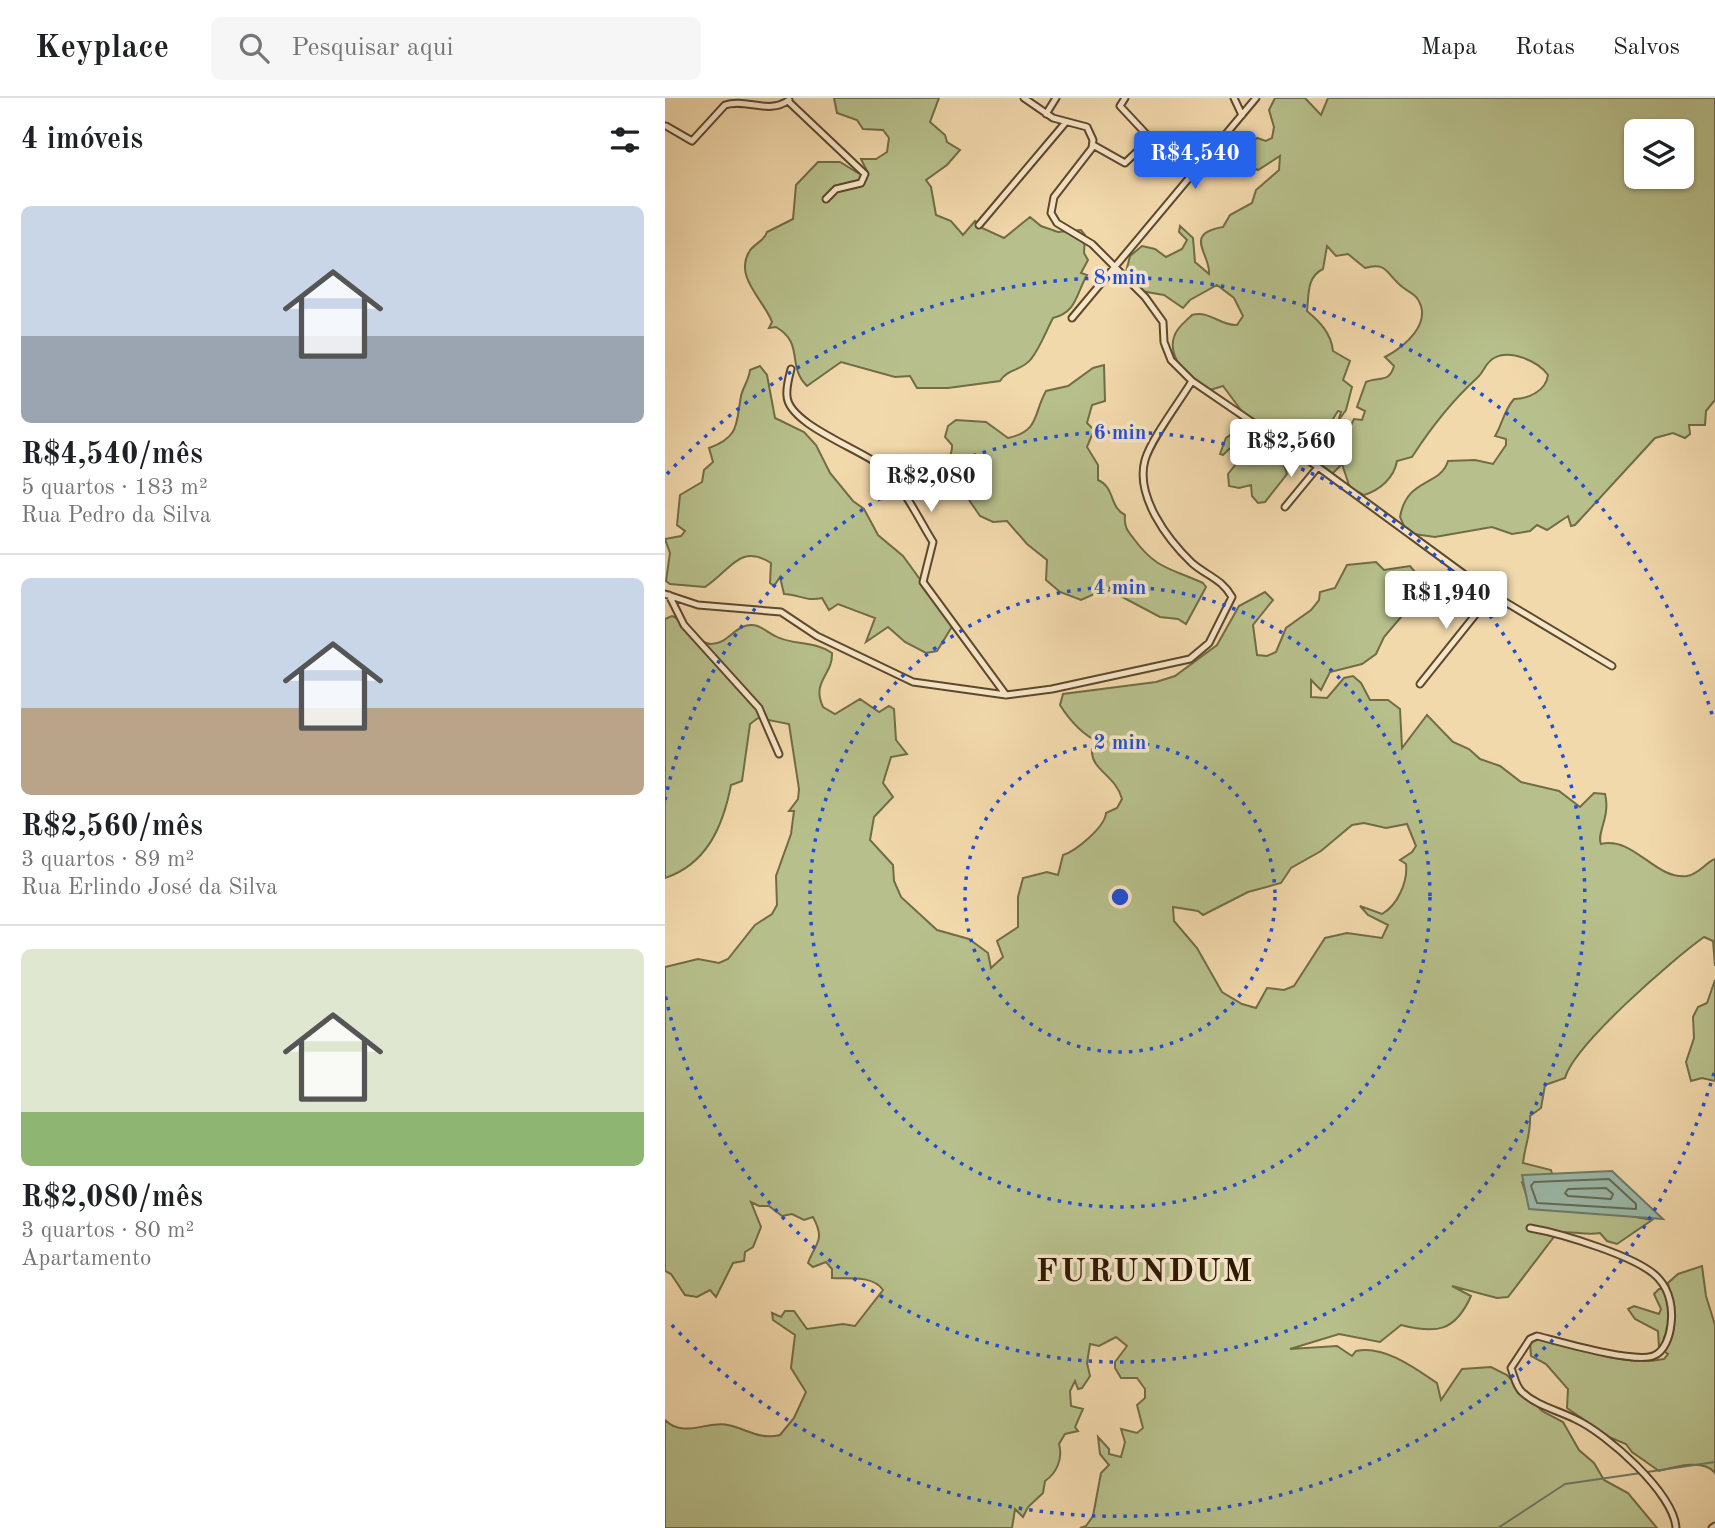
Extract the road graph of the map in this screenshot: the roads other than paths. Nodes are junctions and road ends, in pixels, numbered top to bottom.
1 (1024, 98) edge
2 (1056, 98) edge
3 (1125, 98) edge
4 (1234, 98) edge
5 (1256, 98) edge
6 (789, 100) edge
7 (1046, 114) junction
8 (1242, 115) junction
9 (1066, 122) junction
10 (666, 126) edge
11 (1093, 145) junction
12 (826, 200) dead end
13 (979, 225) dead end
14 (1115, 266) junction
15 (1072, 318) dead end
16 (790, 369) dead end
17 (1192, 381) junction
18 (1318, 467) junction
19 (1285, 507) dead end
20 (1492, 594) junction
21 (667, 595) edge
22 (1612, 666) dead end
23 (1420, 684) dead end
24 (1006, 695) junction
25 (779, 754) dead end
26 (1530, 1228) dead end
27 (1676, 1528) edge

1 - 7 street
2 - 7 street
3 - 11 street
4 - 8 street
5 - 8 street
6 - 10 street
6 - 12 street
7 - 9 street
8 - 14 street
9 - 11 street
9 - 13 street
11 - 14 street
14 - 15 street
14 - 17 street
16 - 24 street
17 - 18 street
17 - 24 street
18 - 19 street
18 - 20 street
20 - 22 street
20 - 23 street
21 - 24 street
21 - 25 street
26 - 27 street

